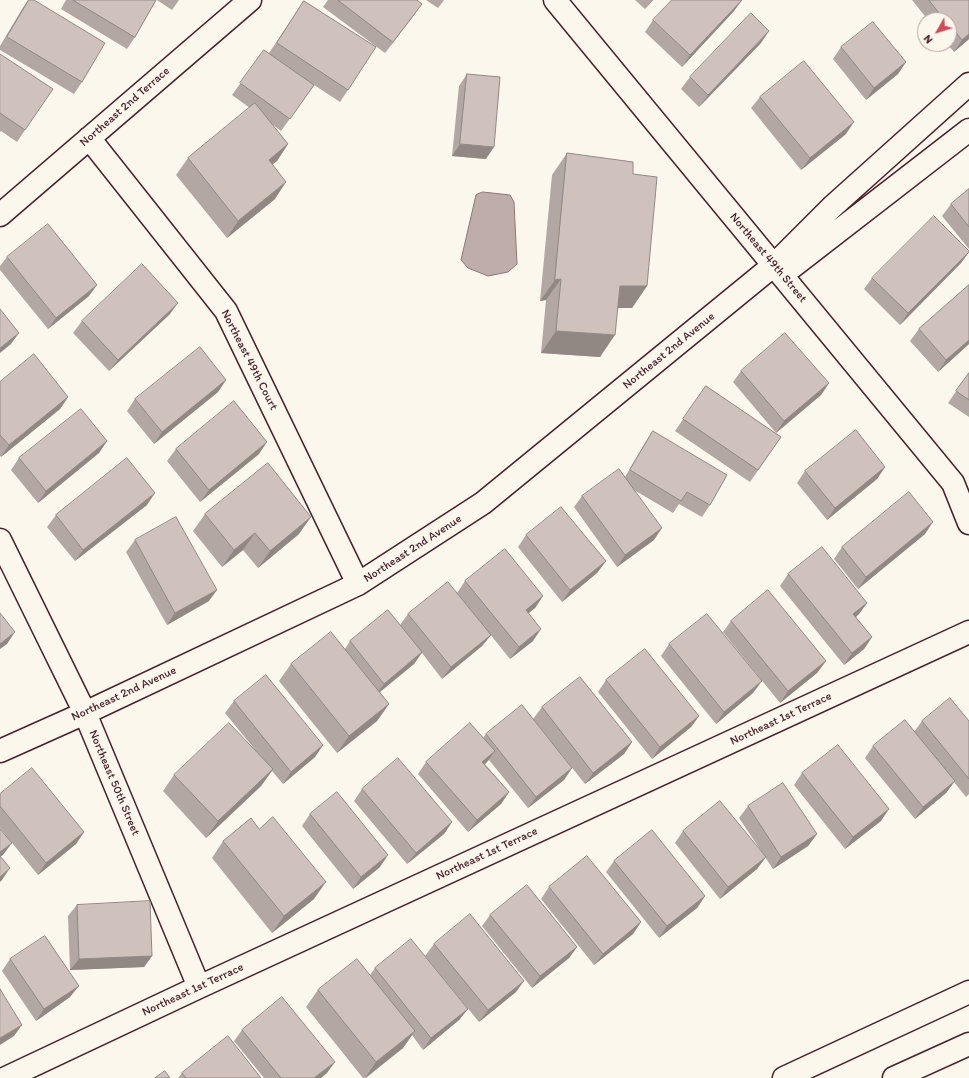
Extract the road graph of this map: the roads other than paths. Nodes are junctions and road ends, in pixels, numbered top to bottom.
1 (250, 0) edge
2 (555, 0) edge
3 (969, 84) edge
4 (969, 130) edge
5 (89, 138) junction
6 (0, 215) edge
7 (774, 265) junction
8 (969, 523) edge
9 (0, 540) edge
10 (358, 584) junction
11 (969, 632) edge
12 (85, 713) junction
13 (0, 751) edge
14 (199, 987) junction
15 (969, 992) edge
16 (969, 1044) edge
17 (6, 1078) edge
18 (784, 1078) edge
19 (894, 1078) edge

1 - 5 main road, Northeast 2nd Terrace
2 - 7 main road, Northeast 49th Street
3 - 7 main road, Northeast 2nd Avenue
4 - 7 main road
5 - 6 main road, Northeast 2nd Terrace
5 - 10 main road, Northeast 49th Court
7 - 8 main road, Northeast 49th Street
7 - 10 main road, Northeast 2nd Avenue
9 - 12 main road, Northeast 50th Street
10 - 12 main road, Northeast 2nd Avenue
11 - 14 main road, Northeast 1st Terrace
12 - 13 main road, Northeast 2nd Avenue
12 - 14 main road, Northeast 50th Street
14 - 17 main road, Northeast 1st Terrace
15 - 18 main road
16 - 19 main road

